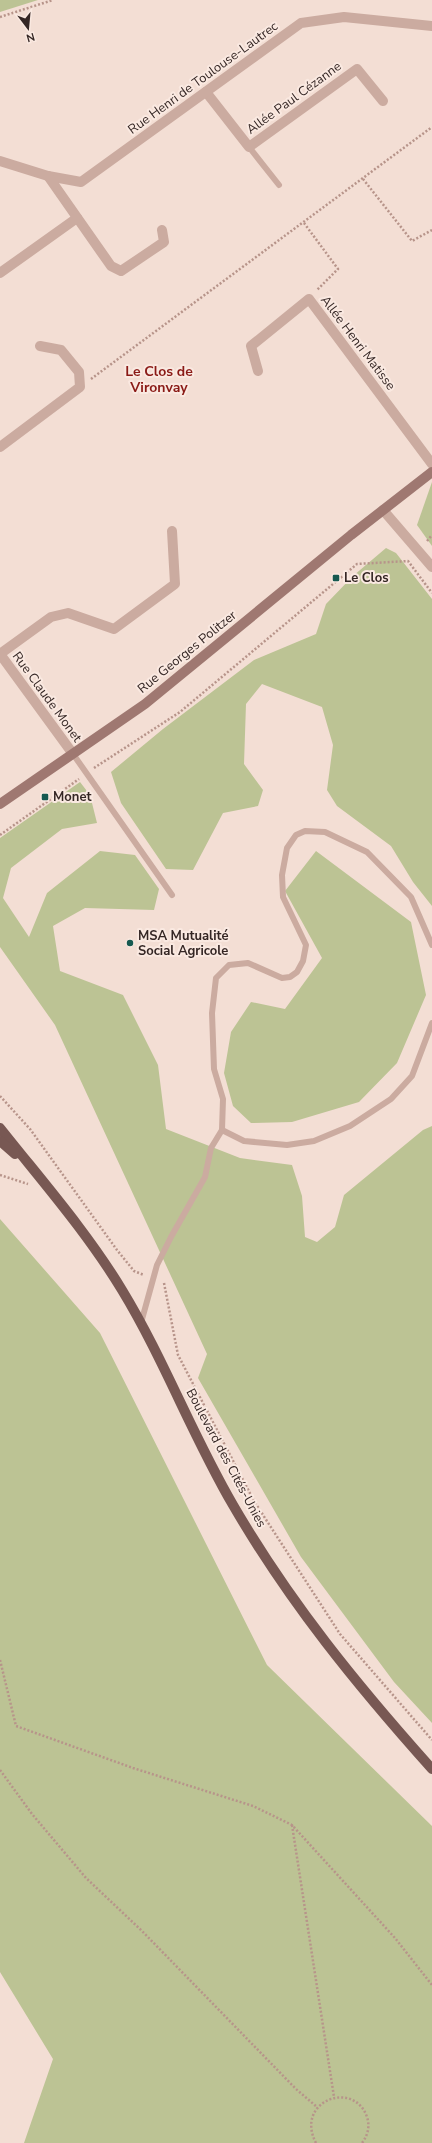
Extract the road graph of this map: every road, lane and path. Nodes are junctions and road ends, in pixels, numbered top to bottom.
1 (53, 0) edge
2 (0, 17) edge
3 (432, 26) edge
4 (206, 92) junction
5 (383, 101) dead end
6 (432, 128) edge
7 (249, 146) junction
8 (0, 161) edge
9 (48, 176) junction
10 (363, 179) junction
11 (279, 185) dead end
12 (77, 218) junction
13 (304, 223) junction
14 (162, 230) dead end
15 (432, 230) edge
16 (0, 273) edge
17 (308, 299) junction
18 (40, 346) dead end
19 (258, 371) dead end
20 (80, 387) junction
21 (0, 447) edge
22 (432, 464) edge
23 (432, 472) edge
24 (383, 510) junction
25 (172, 531) dead end
26 (432, 567) edge
27 (432, 593) edge
28 (0, 654) edge
29 (73, 754) junction
30 (86, 773) junction
31 (0, 804) edge
32 (0, 835) edge
33 (172, 895) dead end
34 (432, 945) edge
35 (432, 1023) edge
36 (0, 1096) edge
37 (0, 1128) edge
38 (222, 1130) junction
39 (0, 1141) edge
40 (30, 1166) junction
41 (153, 1279) junction
42 (141, 1324) junction
43 (0, 1660) edge
44 (432, 1740) edge
45 (432, 1769) edge
46 (0, 1770) edge
47 (292, 1825) junction
48 (432, 1984) edge
49 (334, 2097) junction
50 (317, 2107) junction
51 (316, 2143) edge
52 (362, 2143) edge

1 - 2 path
3 - 4 street, Rue Henri de Toulouse-Lautrec
4 - 7 street, Allée Paul Cézanne
4 - 9 street, Rue Henri de Toulouse-Lautrec
5 - 7 street, Allée Paul Cézanne
6 - 10 path
7 - 11 lane
8 - 9 street, Rue Henri de Toulouse-Lautrec
9 - 12 street
10 - 13 path
10 - 15 path
12 - 14 street
12 - 16 street
13 - 17 path
13 - 20 path
17 - 19 street, Allée Henri Matisse
17 - 22 street, Allée Henri Matisse
18 - 20 street
20 - 21 street
23 - 24 street, Rue Georges Politzer
24 - 26 street
24 - 29 street, Rue Georges Politzer
25 - 28 street
27 - 30 path
28 - 29 street, Rue Claude Monet
29 - 30 lane
29 - 31 street, Rue Georges Politzer
30 - 32 path
30 - 33 lane
34 - 38 lane
35 - 38 lane
36 - 41 path
37 - 40 main road, Boulevard des Cités-Unies
38 - 41 lane
39 - 40 main road, Boulevard des Cités-Unies
40 - 42 main road, Boulevard des Cités-Unies
41 - 42 lane
41 - 44 path
42 - 45 main road, Boulevard des Cités-Unies
43 - 47 path
46 - 50 path
47 - 48 path
47 - 49 path
49 - 50 path
49 - 52 path
50 - 51 path

